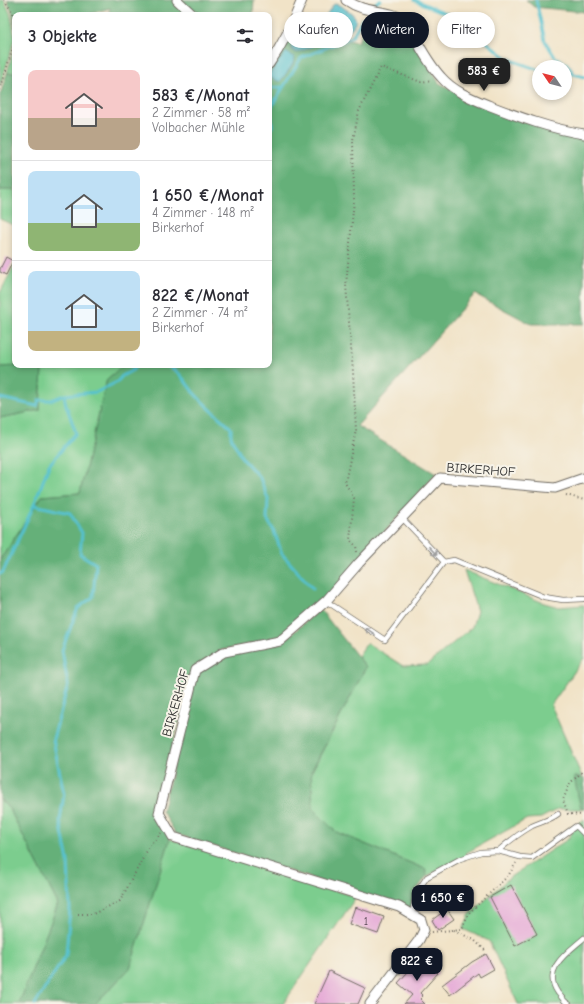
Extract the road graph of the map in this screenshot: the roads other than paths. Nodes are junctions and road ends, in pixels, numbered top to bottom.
1 (177, 0) edge
2 (302, 0) edge
3 (346, 0) edge
4 (190, 12) edge
5 (272, 60) edge
6 (584, 134) edge
7 (584, 478) edge
8 (402, 518) junction
9 (444, 562) junction
10 (584, 599) edge
11 (326, 601) junction
12 (558, 814) road end
13 (584, 834) edge
14 (498, 851) junction
15 (412, 914) junction
16 (584, 938) edge
17 (370, 1004) edge
18 (569, 1004) edge

1 - 4 street
2 - 5 street
3 - 6 street
7 - 8 street, BIRKERHOF
8 -> 9 lane
8 - 11 street, BIRKERHOF
9 - 10 lane
9 -> 11 lane
11 - 15 street, BIRKERHOF
12 - 14 lane
13 - 14 lane
14 - 15 lane
15 - 17 street, BIRKERHOF
16 - 18 lane

